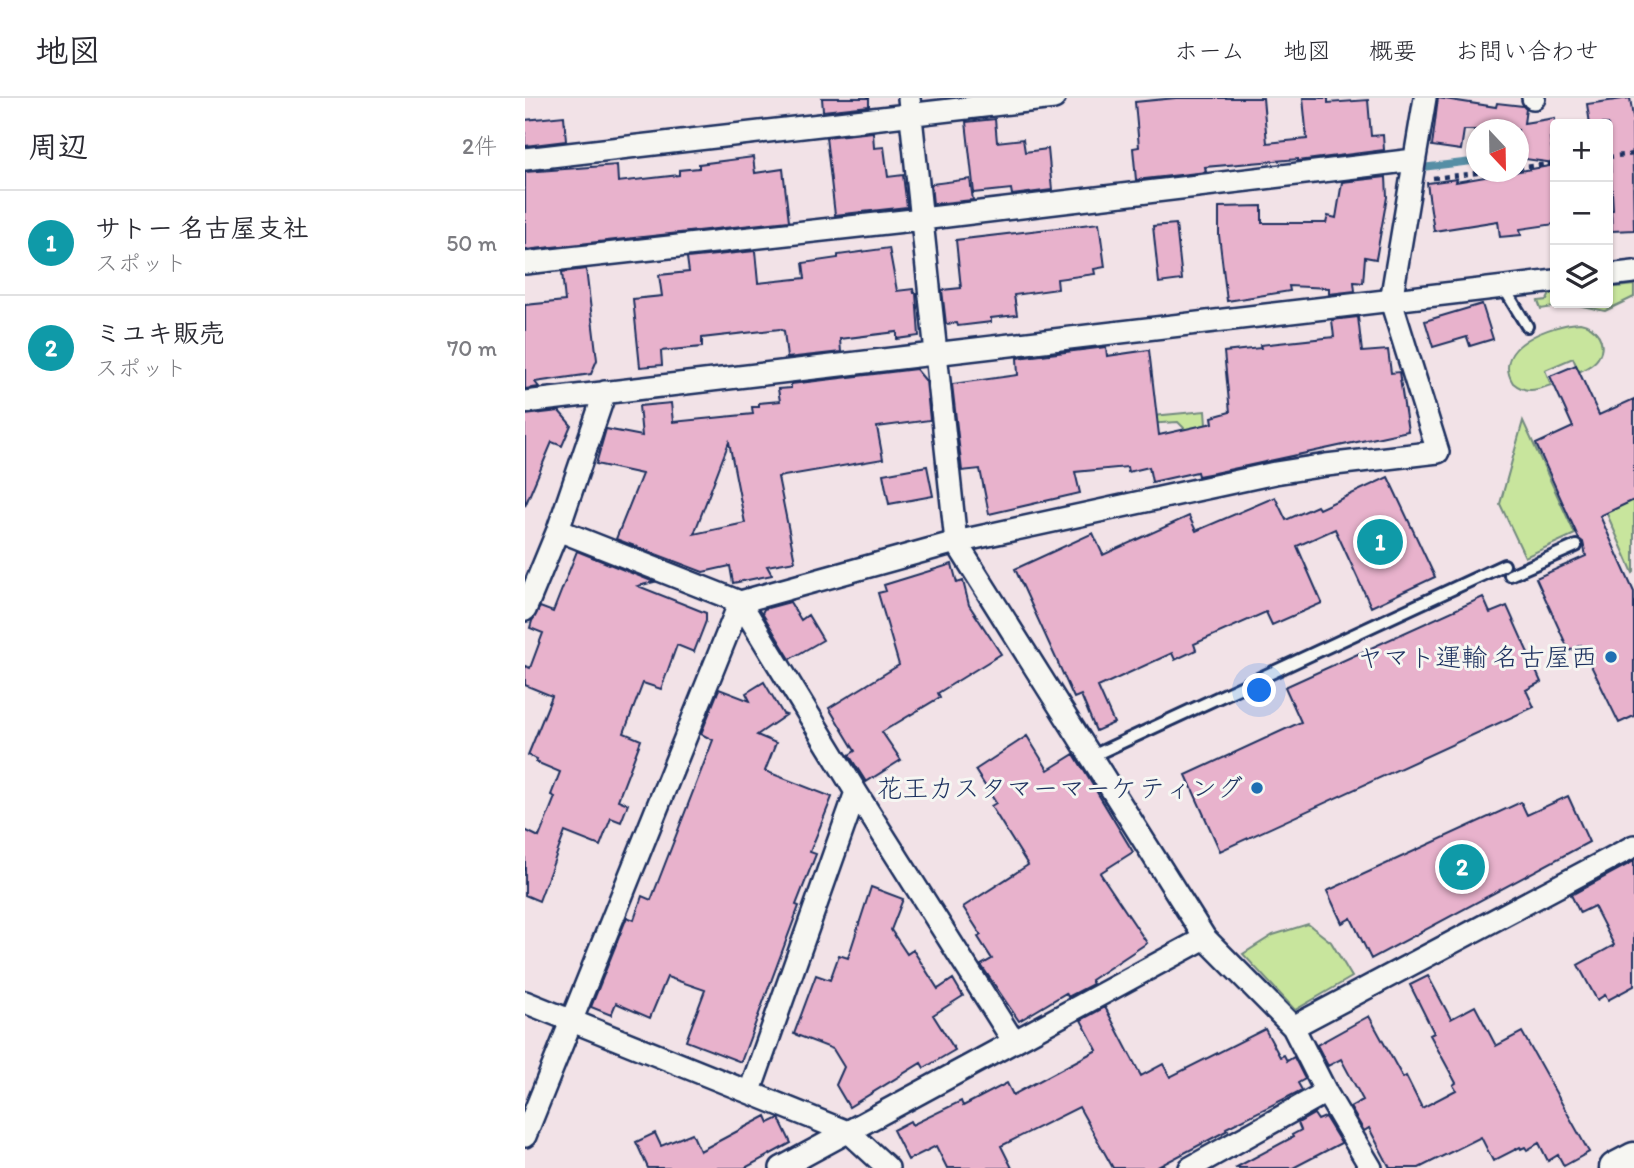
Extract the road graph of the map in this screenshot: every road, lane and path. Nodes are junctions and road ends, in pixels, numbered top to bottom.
1 (1054, 98) edge
2 (1425, 98) edge
3 (909, 106) edge
4 (1634, 154) edge
5 (1613, 156) edge
6 (525, 159) edge
7 (1414, 160) junction
8 (1550, 164) edge
9 (1529, 167) edge
10 (922, 219) junction
11 (525, 263) edge
12 (1634, 272) edge
13 (1613, 274) edge
14 (1550, 283) edge
15 (1504, 288) junction
16 (1391, 301) junction
17 (1527, 327) dead end
18 (935, 352) junction
19 (605, 392) junction
20 (525, 402) edge
21 (558, 530) junction
22 (956, 542) junction
23 (1576, 546) dead end
24 (740, 602) junction
25 (525, 610) edge
26 (1090, 757) junction
27 (856, 792) junction
28 (1634, 846) edge
29 (1205, 938) junction
30 (525, 1002) edge
31 (571, 1020) junction
32 (1293, 1027) junction
33 (1014, 1042) junction
34 (750, 1091) junction
35 (1326, 1092) junction
36 (850, 1132) junction
37 (525, 1136) edge
38 (1634, 1158) edge
39 (781, 1168) edge
40 (888, 1168) edge
41 (1190, 1168) edge
42 (1371, 1168) edge
43 (1615, 1168) edge

1 - 3 street
2 - 7 street
3 - 6 street
3 - 10 street
4 - 5 path
7 - 10 street
7 - 16 street
8 - 9 path
10 - 11 street
10 - 18 street
12 - 13 street
14 - 15 street
15 - 16 street
15 - 17 lane
16 - 18 street
16 - 22 street
18 - 19 street
18 - 22 street
19 - 20 street
19 - 21 street
21 - 24 street
21 - 25 street
22 - 24 street
22 - 26 street
23 - 26 lane
24 - 27 street
24 - 31 street
26 - 29 street
27 - 33 street
27 - 34 street
28 - 32 street
29 - 32 street
29 - 33 street
30 - 31 street
31 - 34 street
31 - 37 street
32 - 35 street
33 - 36 street
34 - 36 street
35 - 41 street
35 - 42 street
36 - 39 street
36 - 40 street
38 - 43 street

